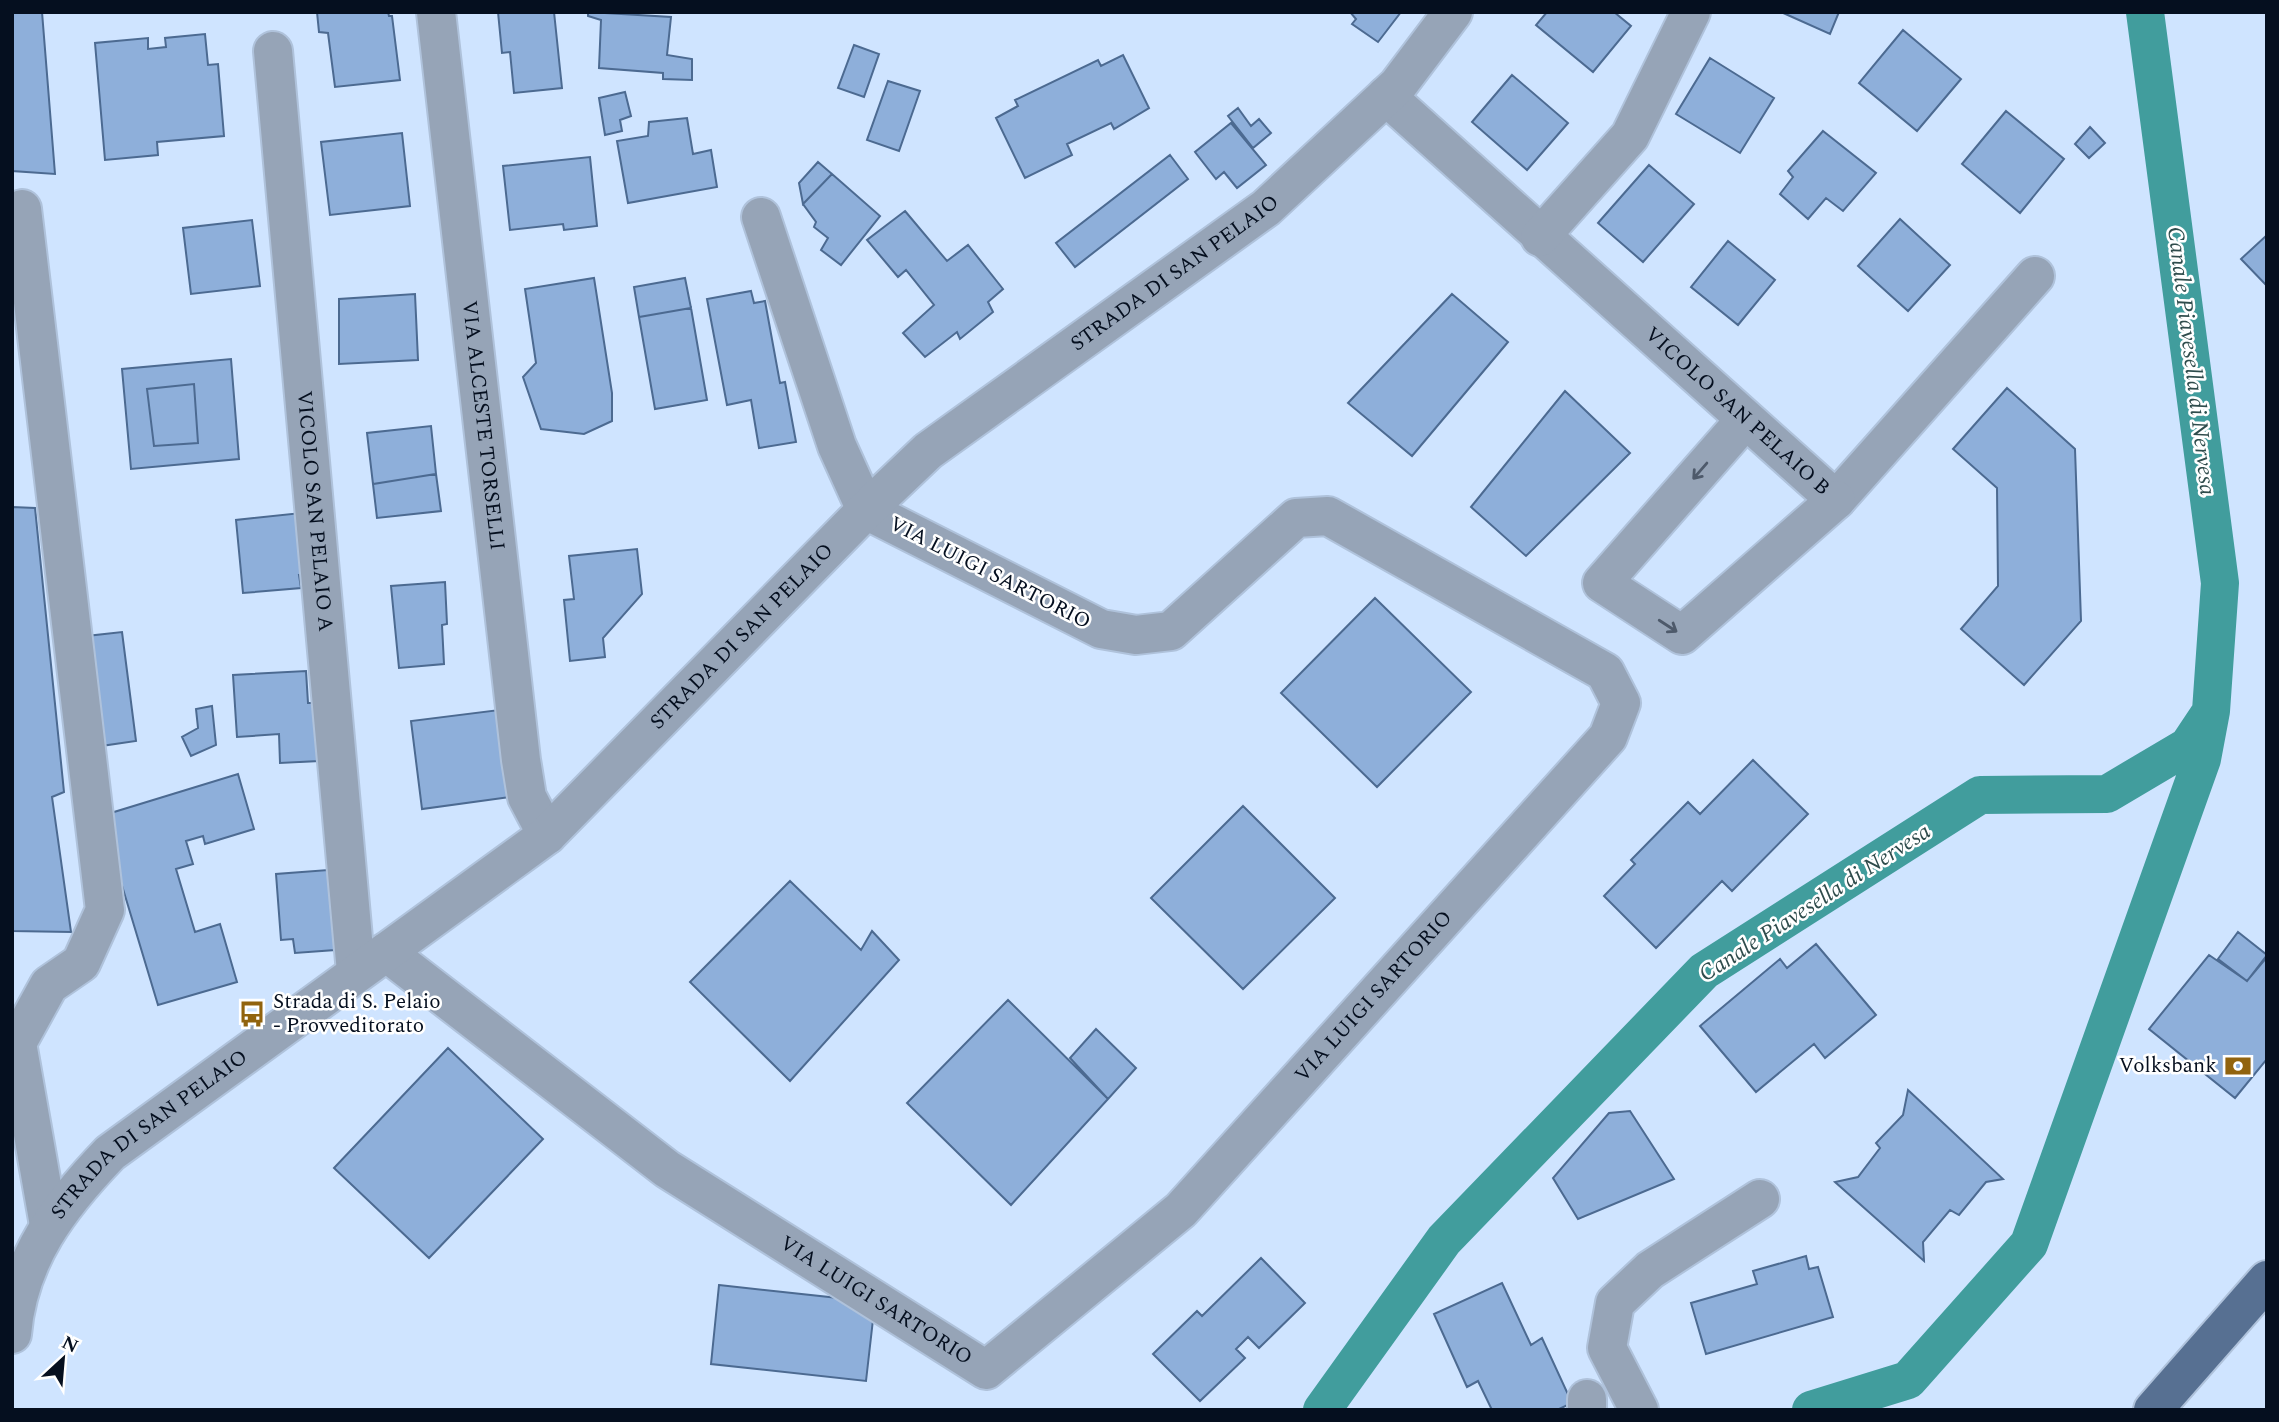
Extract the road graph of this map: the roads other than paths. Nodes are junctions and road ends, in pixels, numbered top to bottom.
1 (436, 12) edge
2 (1453, 12) edge
3 (1691, 12) edge
4 (273, 51) dead end
5 (1385, 96) junction
6 (22, 208) dead end
7 (761, 217) dead end
8 (1540, 237) junction
9 (2035, 276) dead end
10 (1745, 420) junction
11 (1836, 500) junction
12 (866, 510) junction
13 (547, 835) junction
14 (371, 962) junction
15 (1760, 1199) dead end
16 (31, 1246) edge
17 (2267, 1280) edge
18 (12, 1334) edge
19 (1639, 1410) edge
20 (2153, 1410) edge

1 - 13 street, VIA ALCESTE TORSELLI
2 - 5 street, STRADA DI SAN PELAIO
3 - 8 street
4 - 14 street, VICOLO SAN PELAIO A
5 - 8 street, VICOLO SAN PELAIO B
5 - 12 street, STRADA DI SAN PELAIO
6 - 16 street
7 - 12 street
8 - 10 street, VICOLO SAN PELAIO B
9 - 11 street, VICOLO SAN PELAIO B
10 - 11 street, VICOLO SAN PELAIO B
10 -> 11 street
12 - 13 street, STRADA DI SAN PELAIO
12 - 14 street, VIA LUIGI SARTORIO
13 - 14 street, STRADA DI SAN PELAIO
14 - 16 street, STRADA DI SAN PELAIO
15 - 19 street
16 - 18 street, STRADA DI SAN PELAIO
17 - 20 main road

